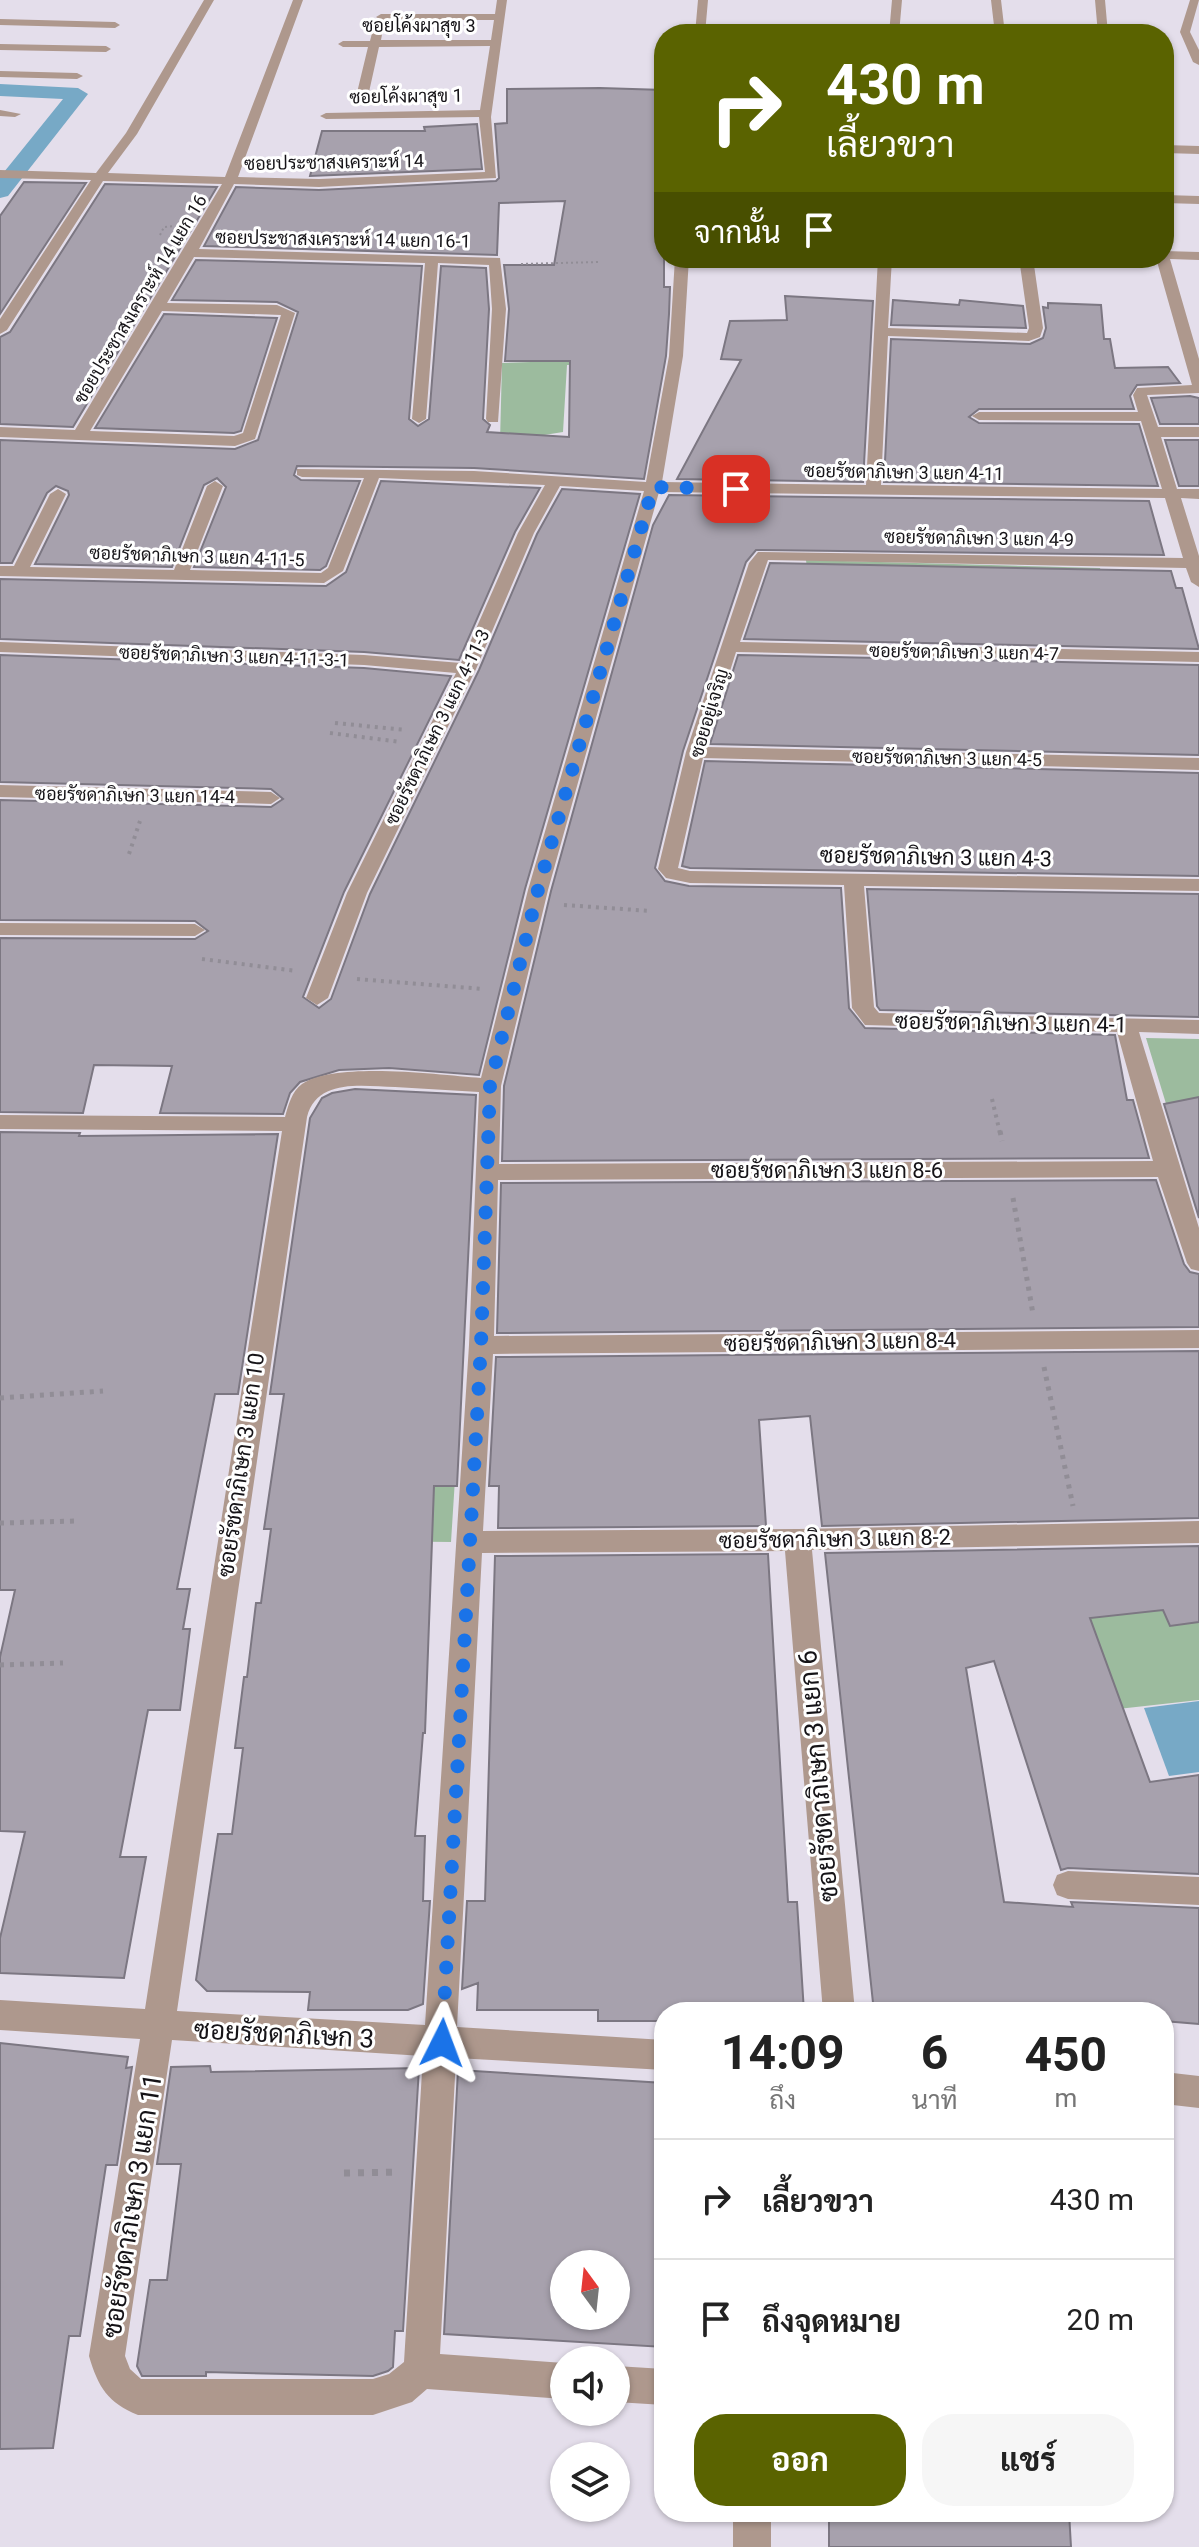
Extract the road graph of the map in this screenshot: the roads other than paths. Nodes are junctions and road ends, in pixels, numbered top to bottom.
1 (209, 0) edge
2 (298, 0) edge
3 (502, 0) edge
4 (703, 0) edge
5 (897, 0) edge
6 (996, 0) edge
7 (1100, 0) edge
8 (1195, 0) edge
9 (385, 1) edge
10 (381, 17) junction
11 (499, 17) junction
12 (0, 22) edge
13 (701, 24) edge
14 (895, 24) edge
15 (999, 24) edge
16 (1102, 24) edge
17 (115, 25) dead end
18 (496, 43) junction
19 (343, 44) dead end
20 (374, 44) junction
21 (0, 47) edge
22 (106, 49) dead end
23 (1199, 62) edge
24 (0, 74) edge
25 (77, 76) dead end
26 (377, 100) dead end
27 (472, 100) dead end
28 (487, 106) junction
29 (0, 113) edge
30 (15, 114) dead end
31 (326, 116) dead end
32 (1174, 149) edge
33 (1199, 150) edge
34 (3, 174) edge
35 (99, 177) junction
36 (230, 181) junction
37 (1174, 199) edge
38 (1199, 200) edge
39 (190, 253) junction
40 (1199, 256) edge
41 (1174, 257) edge
42 (432, 259) junction
43 (681, 268) edge
44 (884, 268) edge
45 (1027, 268) edge
46 (1167, 268) edge
47 (157, 307) junction
48 (1179, 317) junction
49 (1199, 318) edge
50 (0, 330) edge
51 (880, 332) junction
52 (1199, 386) edge
53 (979, 416) dead end
54 (419, 419) dead end
55 (493, 419) dead end
56 (1149, 424) junction
57 (0, 432) edge
58 (1199, 432) edge
59 (80, 435) junction
60 (302, 472) dead end
61 (373, 474) junction
62 (554, 482) junction
63 (215, 486) dead end
64 (653, 487) junction
65 (873, 491) junction
66 (58, 494) dead end
67 (1170, 494) junction
68 (1199, 494) edge
69 (764, 555) joint
70 (1196, 563) edge
71 (0, 571) edge
72 (20, 571) junction
73 (180, 575) junction
74 (1199, 582) edge
75 (0, 647) edge
76 (729, 647) junction
77 (1199, 657) edge
78 (467, 669) junction
79 (695, 752) junction
80 (1199, 764) edge
81 (0, 791) edge
82 (271, 798) dead end
83 (673, 874) joint
84 (854, 880) junction
85 (1199, 885) edge
86 (0, 929) edge
87 (195, 930) dead end
88 (317, 998) dead end
89 (1126, 1025) junction
90 (1199, 1027) edge
91 (490, 1086) junction
92 (0, 1122) edge
93 (294, 1124) junction
94 (1167, 1169) junction
95 (486, 1172) junction
96 (1199, 1263) edge
97 (1199, 1339) edge
98 (481, 1345) junction
99 (1199, 1532) edge
100 (798, 1540) junction
101 (470, 1542) junction
102 (1068, 1885) dead end
103 (1199, 1891) edge
104 (838, 2002) edge
105 (0, 2015) edge
106 (161, 2026) junction
107 (442, 2043) junction
108 (654, 2054) edge
109 (1174, 2089) edge
110 (1199, 2092) edge
111 (421, 2371) junction
112 (550, 2380) edge
113 (630, 2385) edge
114 (654, 2386) edge
115 (752, 2522) edge
116 (752, 2547) edge

1 - 35 street
2 - 36 street, ซอยประชาสงเคราะห์ 14 แยก 16
3 - 11 street, ซอยประชาสงเคราะห์ 14
4 - 13 street
5 - 14 street
6 - 15 street
7 - 16 street
8 - 23 street
9 - 10 street
10 - 11 street
10 - 20 street
11 - 18 street, ซอยประชาสงเคราะห์ 14
12 - 17 street
18 - 20 street, ซอยโค้งผาสุข 3
18 - 28 street, ซอยประชาสงเคราะห์ 14
19 - 20 street, ซอยโค้งผาสุข 3
20 - 26 street
21 - 22 street
24 - 25 street
27 - 28 street
28 - 31 street, ซอยโค้งผาสุข 1
28 - 36 street, ซอยประชาสงเคราะห์ 14
29 - 30 street
32 - 33 street
34 - 35 street, ซอยประชาสงเคราะห์ 14
35 - 36 street, ซอยประชาสงเคราะห์ 14
35 - 50 street
36 - 39 street, ซอยประชาสงเคราะห์ 14 แยก 16
37 - 38 street
39 - 42 street, ซอยประชาสงเคราะห์ 14 แยก 16-1
39 - 47 street, ซอยประชาสงเคราะห์ 14 แยก 16
40 - 41 street
42 - 54 street
42 - 55 street, ซอยประชาสงเคราะห์ 14 แยก 16-1
43 - 64 street
44 - 51 street
45 - 51 street
46 - 48 street
47 - 59 street, ซอยประชาสงเคราะห์ 14 แยก 16
47 - 59 street
48 - 49 street
48 - 52 street
51 - 65 street
52 - 56 street
53 - 56 street
56 - 58 street
56 - 67 street
57 - 59 street
60 - 61 street, ซอยรัชดาภิเษก 3 แยก 4-11
61 - 62 street, ซอยรัชดาภิเษก 3 แยก 4-11
61 - 73 street, ซอยรัชดาภิเษก 3 แยก 4-11-5
62 - 64 street, ซอยรัชดาภิเษก 3 แยก 4-11
62 - 78 street, ซอยรัชดาภิเษก 3 แยก 4-11-3
63 - 73 street
64 - 65 street, ซอยรัชดาภิเษก 3 แยก 4-11
64 - 91 street
65 - 67 street, ซอยรัชดาภิเษก 3 แยก 4-11
66 - 72 street
67 - 68 street, ซอยรัชดาภิเษก 3 แยก 4-11
67 - 70 street
69 - 70 street, ซอยรัชดาภิเษก 3 แยก 4-9
69 - 76 street, ซอยอยู่เจริญ
70 - 74 street
71 - 72 street, ซอยรัชดาภิเษก 3 แยก 4-11-5
72 - 73 street, ซอยรัชดาภิเษก 3 แยก 4-11-5
75 - 78 street, ซอยรัชดาภิเษก 3 แยก 4-11-3-1
76 - 77 street, ซอยรัชดาภิเษก 3 แยก 4-7
76 - 79 street, ซอยอยู่เจริญ
78 - 88 street, ซอยรัชดาภิเษก 3 แยก 4-11-3
79 - 80 street, ซอยรัชดาภิเษก 3 แยก 4-5
79 - 83 street, ซอยอยู่เจริญ
81 - 82 street, ซอยรัชดาภิเษก 3 แยก 14-4
83 - 84 street, ซอยรัชดาภิเษก 3 แยก 4-3
84 - 85 street, ซอยรัชดาภิเษก 3 แยก 4-3
84 - 89 street, ซอยรัชดาภิเษก 3 แยก 4-1
86 - 87 street
89 - 90 street, ซอยรัชดาภิเษก 3 แยก 4-1
89 - 94 street
91 - 93 street, ซอยรัชดาภิเษก 3 แยก 10
91 - 95 street
92 - 93 street
93 - 106 street, ซอยรัชดาภิเษก 3 แยก 10
94 - 95 street, ซอยรัชดาภิเษก 3 แยก 8-6
94 - 96 street
95 - 98 street
97 - 98 street, ซอยรัชดาภิเษก 3 แยก 8-4
98 - 101 street
99 - 100 street, ซอยรัชดาภิเษก 3 แยก 8-2
100 - 101 street, ซอยรัชดาภิเษก 3 แยก 8-2
100 - 104 street, ซอยรัชดาภิเษก 3 แยก 6
101 - 107 street
102 - 103 street
105 - 106 street, ซอยรัชดาภิเษก 3
106 - 107 street, ซอยรัชดาภิเษก 3
106 - 111 street, ซอยรัชดาภิเษก 3 แยก 11
107 - 108 street, ซอยรัชดาภิเษก 3
107 - 111 street
109 - 110 street
111 - 112 street
113 - 114 street
115 - 116 street

